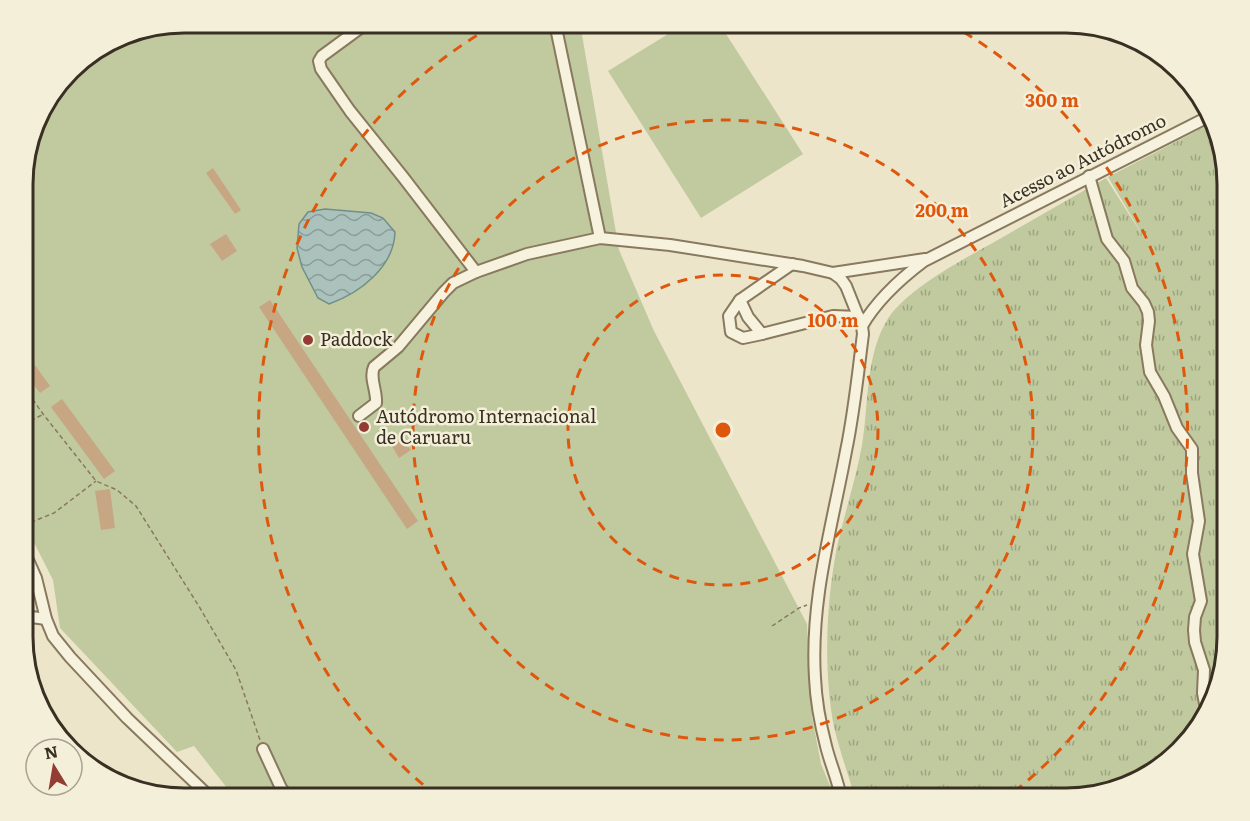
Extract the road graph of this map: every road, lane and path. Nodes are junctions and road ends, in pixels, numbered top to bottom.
1 (352, 33) edge
2 (557, 33) edge
3 (1203, 120) edge
4 (1089, 176) junction
5 (600, 238) junction
6 (930, 258) junction
7 (792, 264) junction
8 (833, 273) junction
9 (472, 274) junction
10 (740, 300) junction
11 (860, 321) junction
12 (762, 334) junction
13 (33, 400) edge
14 (43, 414) junction
15 (359, 416) dead end
16 (33, 419) edge
17 (96, 481) junction
18 (33, 521) edge
19 (33, 571) edge
20 (816, 602) junction
21 (33, 617) edge
22 (46, 619) junction
23 (772, 626) dead end
24 (1204, 698) edge
25 (263, 749) joint
26 (200, 788) edge
27 (283, 788) edge
28 (839, 788) edge

1 - 9 street
2 - 5 street
3 - 4 street, Acesso ao Autódromo
4 - 6 street, Acesso ao Autódromo
4 - 24 street
5 - 7 street
5 - 9 street
6 - 8 street
6 - 11 street, Acesso ao Autódromo
7 - 8 street
7 - 10 street
8 - 11 street
9 - 15 street
10 - 12 street
10 - 12 street
11 - 12 street
11 - 20 street
13 - 14 path
14 - 16 path
14 - 17 path
17 - 18 path
17 - 25 path
19 - 22 street
20 - 23 path
20 - 28 street
21 - 22 street
22 - 26 street
25 - 27 street

